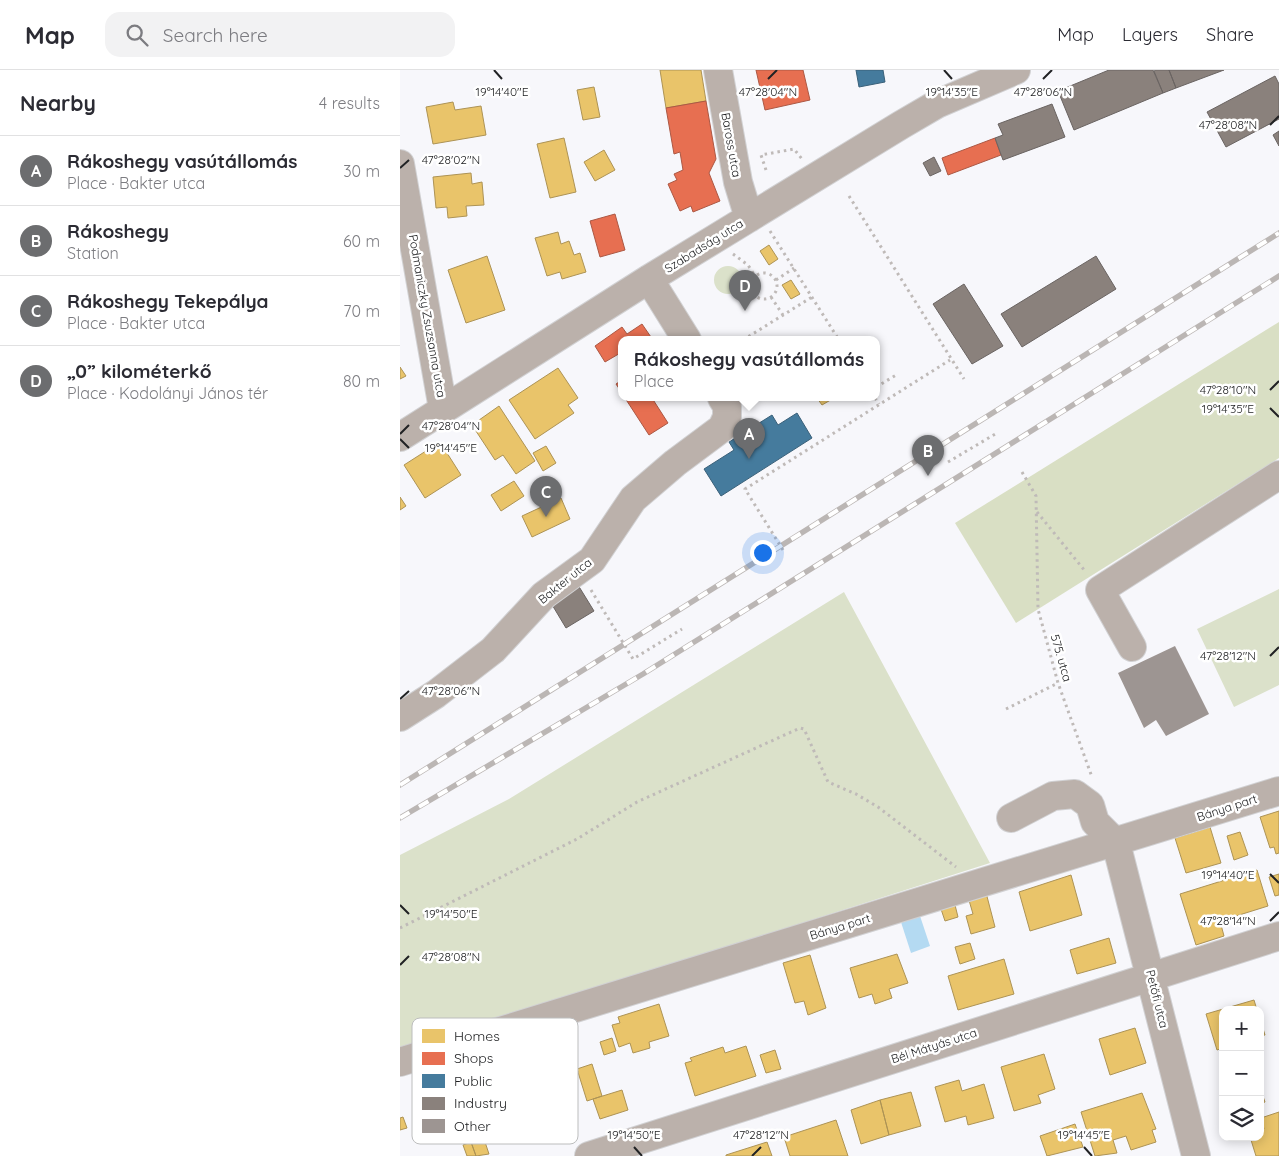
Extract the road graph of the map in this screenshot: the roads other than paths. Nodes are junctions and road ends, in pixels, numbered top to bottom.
1 (718, 70) edge
2 (1016, 70) edge
3 (400, 164) edge
4 (759, 223) junction
5 (649, 280) junction
6 (684, 336) edge
7 (725, 402) edge
8 (443, 409) junction
9 (400, 437) edge
10 (1279, 475) edge
11 (1132, 647) dead end
12 (400, 717) edge
13 (1279, 791) edge
14 (1010, 818) dead end
15 (1116, 843) junction
16 (1279, 936) edge
17 (1152, 976) junction
18 (544, 1018) edge
19 (412, 1058) edge
20 (400, 1062) edge
21 (589, 1156) edge
22 (1196, 1156) edge

1 - 4 street, Baross utca
2 - 4 street, Szabadság utca
3 - 8 street, Podmaniczky Zsuzsanna utca
4 - 5 street, Szabadság utca
5 - 6 street
5 - 8 street, Szabadság utca
7 - 12 street, Bakter utca
8 - 9 street, Szabadság utca
10 - 11 street
13 - 15 street, Bánya part
14 - 15 street
15 - 17 street, Petőfi utca
15 - 18 street, Bánya part
16 - 17 street, Bél Mátyás utca
17 - 21 street, Bél Mátyás utca
17 - 22 street, Petőfi utca
19 - 20 street, Bánya part

